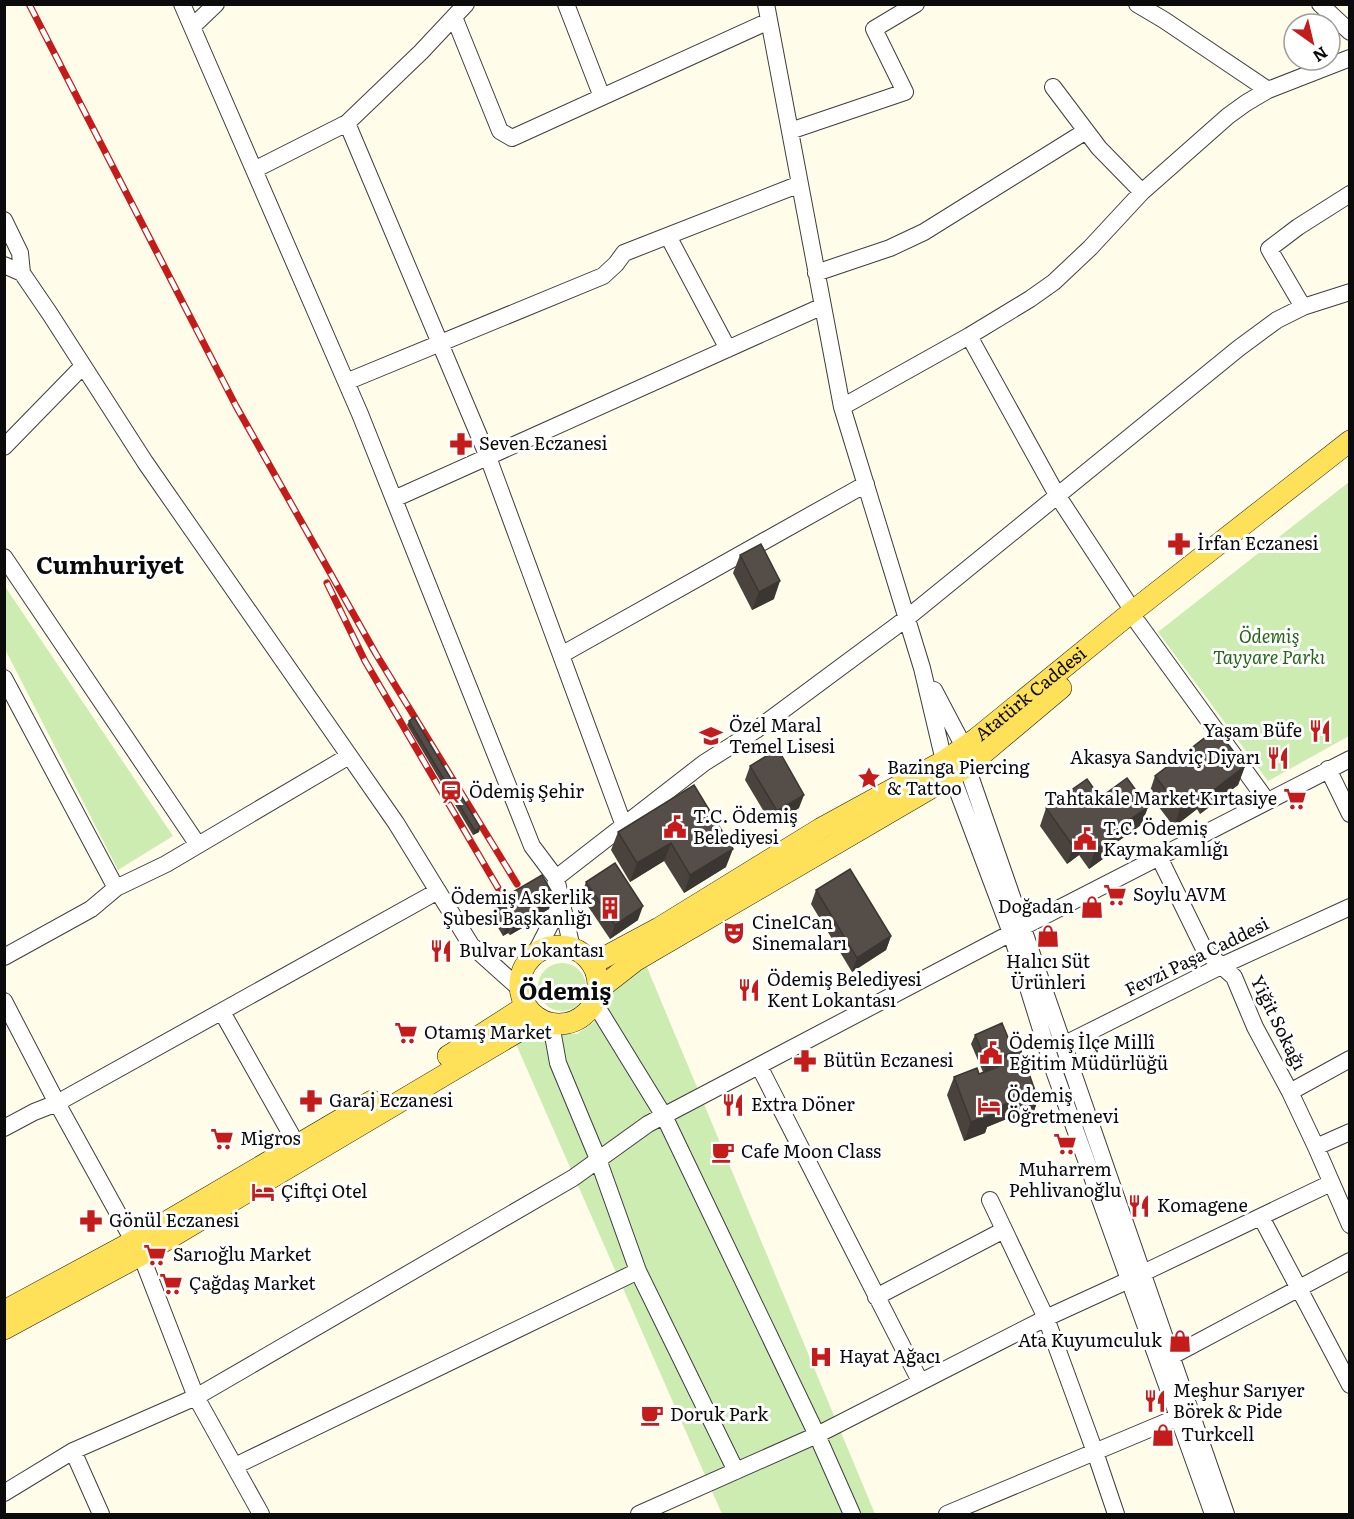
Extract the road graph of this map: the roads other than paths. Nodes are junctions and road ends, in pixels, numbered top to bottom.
1 (182, 4) edge
2 (216, 4) edge
3 (566, 4) edge
4 (916, 4) edge
5 (1137, 4) edge
6 (1320, 4) edge
7 (460, 11) edge
8 (768, 13) edge
9 (192, 27) junction
10 (1350, 32) edge
11 (1350, 58) edge
12 (1053, 87) dead end
13 (1268, 90) junction
14 (602, 97) junction
15 (347, 123) junction
16 (790, 131) junction
17 (1086, 131) junction
18 (254, 170) junction
19 (800, 184) junction
20 (1142, 192) junction
21 (1350, 194) edge
22 (4, 220) edge
23 (668, 236) junction
24 (4, 265) edge
25 (22, 273) junction
26 (816, 273) junction
27 (1350, 292) edge
28 (823, 306) junction
29 (1303, 307) junction
30 (969, 336) junction
31 (439, 344) junction
32 (728, 348) junction
33 (83, 366) junction
34 (346, 382) junction
35 (842, 407) junction
36 (1350, 441) edge
37 (4, 447) edge
38 (488, 457) junction
39 (1350, 459) edge
40 (866, 484) junction
41 (1057, 495) junction
42 (394, 499) junction
43 (4, 557) edge
44 (1135, 617) junction
45 (907, 618) junction
46 (561, 655) junction
47 (922, 668) junction
48 (4, 678) edge
49 (349, 756) junction
50 (1350, 759) edge
51 (957, 763) junction
52 (1328, 770) junction
53 (1267, 801) junction
54 (1350, 814) edge
55 (624, 826) junction
56 (198, 845) junction
57 (1159, 857) junction
58 (556, 878) junction
59 (116, 888) junction
60 (438, 891) junction
61 (1350, 907) edge
62 (1016, 930) junction
63 (572, 948) junction
64 (535, 954) junction
65 (4, 957) edge
66 (592, 964) junction
67 (1221, 966) junction
68 (596, 996) junction
69 (4, 1001) edge
70 (533, 1009) junction
71 (222, 1012) junction
72 (1063, 1045) junction
73 (1350, 1059) edge
74 (759, 1066) junction
75 (1290, 1092) junction
76 (57, 1103) junction
77 (664, 1116) junction
78 (4, 1128) edge
79 (1350, 1132) edge
80 (297, 1145) junction
81 (1316, 1147) junction
82 (598, 1159) junction
83 (1330, 1183) junction
84 (990, 1200) dead end
85 (1261, 1217) junction
86 (1350, 1225) edge
87 (1004, 1230) junction
88 (137, 1248) junction
89 (1350, 1261) edge
90 (638, 1271) junction
91 (1136, 1276) junction
92 (1298, 1289) junction
93 (876, 1297) junction
94 (5, 1313) edge
95 (1046, 1318) junction
96 (1172, 1356) junction
97 (920, 1381) junction
98 (1350, 1385) edge
99 (196, 1397) junction
100 (1178, 1417) junction
101 (817, 1435) junction
102 (73, 1451) junction
103 (1095, 1452) junction
104 (235, 1466) junction
105 (736, 1471) junction
106 (4, 1493) edge
107 (101, 1515) edge
108 (261, 1515) edge
109 (639, 1515) edge
110 (852, 1515) edge
111 (947, 1515) edge
112 (1116, 1515) edge
113 (1213, 1515) edge
114 (1226, 1515) edge

1 - 9 street
2 - 9 street
3 - 14 street
4 - 16 street
5 - 13 street
6 - 10 street
7 - 14 street
7 - 15 street
8 - 14 street
8 - 16 street
9 - 18 street
11 - 13 street
12 - 17 street
13 - 20 street
15 - 18 street
15 - 31 street
16 - 19 street
17 - 20 street
17 - 26 street
18 - 34 street
19 - 23 street
19 - 26 street
20 - 30 street
21 - 29 street
22 - 25 street
23 - 31 street
23 - 32 street
24 - 25 street
25 - 33 street
26 - 28 street
27 - 29 street
28 - 32 street
28 - 35 street
29 - 41 street
30 - 35 street
30 - 41 street
31 - 34 street
31 - 38 street
32 - 38 street
33 - 37 street
33 - 49 street
34 - 42 street
35 - 40 street
36 - 44 main road, Atatürk Caddesi
38 - 42 street
38 - 46 street
39 - 44 main road, Atatürk Caddesi
40 - 45 street
40 - 46 street
41 - 44 street
41 - 45 street
42 - 58 street
43 - 56 street
44 - 51 main road, Atatürk Caddesi
44 - 53 street
45 - 47 street
45 - 55 street
46 - 55 street
47 - 51 street
47 - 51 street
48 - 59 street
49 - 56 street
49 - 60 street
50 - 52 street
51 - 62 street
51 - 66 main road, Atatürk Caddesi
51 - 68 main road, Atatürk Caddesi
52 - 53 street
52 - 54 street
53 - 57 street
55 - 58 street
56 - 59 street
57 - 62 street
57 - 67 street, Yiğit Sokağı
58 - 63 street
58 - 64 street
59 - 65 street
60 - 70 street
60 - 71 street
61 - 67 street, Fevzi Paşa Caddesi
62 - 72 street
62 - 74 street
62 - 91 street
63 - 64 main road
63 - 66 main road
64 - 70 main road
66 - 68 main road
67 - 72 street, Fevzi Paşa Caddesi
67 - 75 street, Yiğit Sokağı
68 - 70 main road
68 - 77 street
69 - 76 street
70 - 80 main road
70 - 82 street
70 - 88 main road
71 - 76 street
71 - 80 street
72 - 91 street
73 - 75 street
74 - 77 street
74 - 93 street
75 - 81 street, Yiğit Sokağı
76 - 78 street
76 - 88 street
77 - 82 street
77 - 101 street
79 - 81 street
80 - 88 main road
81 - 83 street, Yiğit Sokağı
82 - 90 street
82 - 99 street
83 - 85 street
83 - 86 street, Yiğit Sokağı
84 - 87 street
85 - 91 street
85 - 92 street
87 - 93 street
87 - 95 street
88 - 94 main road
88 - 99 street
89 - 92 street
90 - 104 street
90 - 105 street
91 - 95 street
91 - 96 street
91 - 100 street
92 - 96 street
92 - 98 street
93 - 97 street
95 - 97 street
95 - 103 street
96 - 114 street
97 - 101 street
99 - 102 street
99 - 104 street
100 - 103 street
100 - 113 street
101 - 105 street
101 - 110 street
102 - 106 street
102 - 107 street
103 - 111 street
103 - 112 street
104 - 108 street
105 - 109 street

